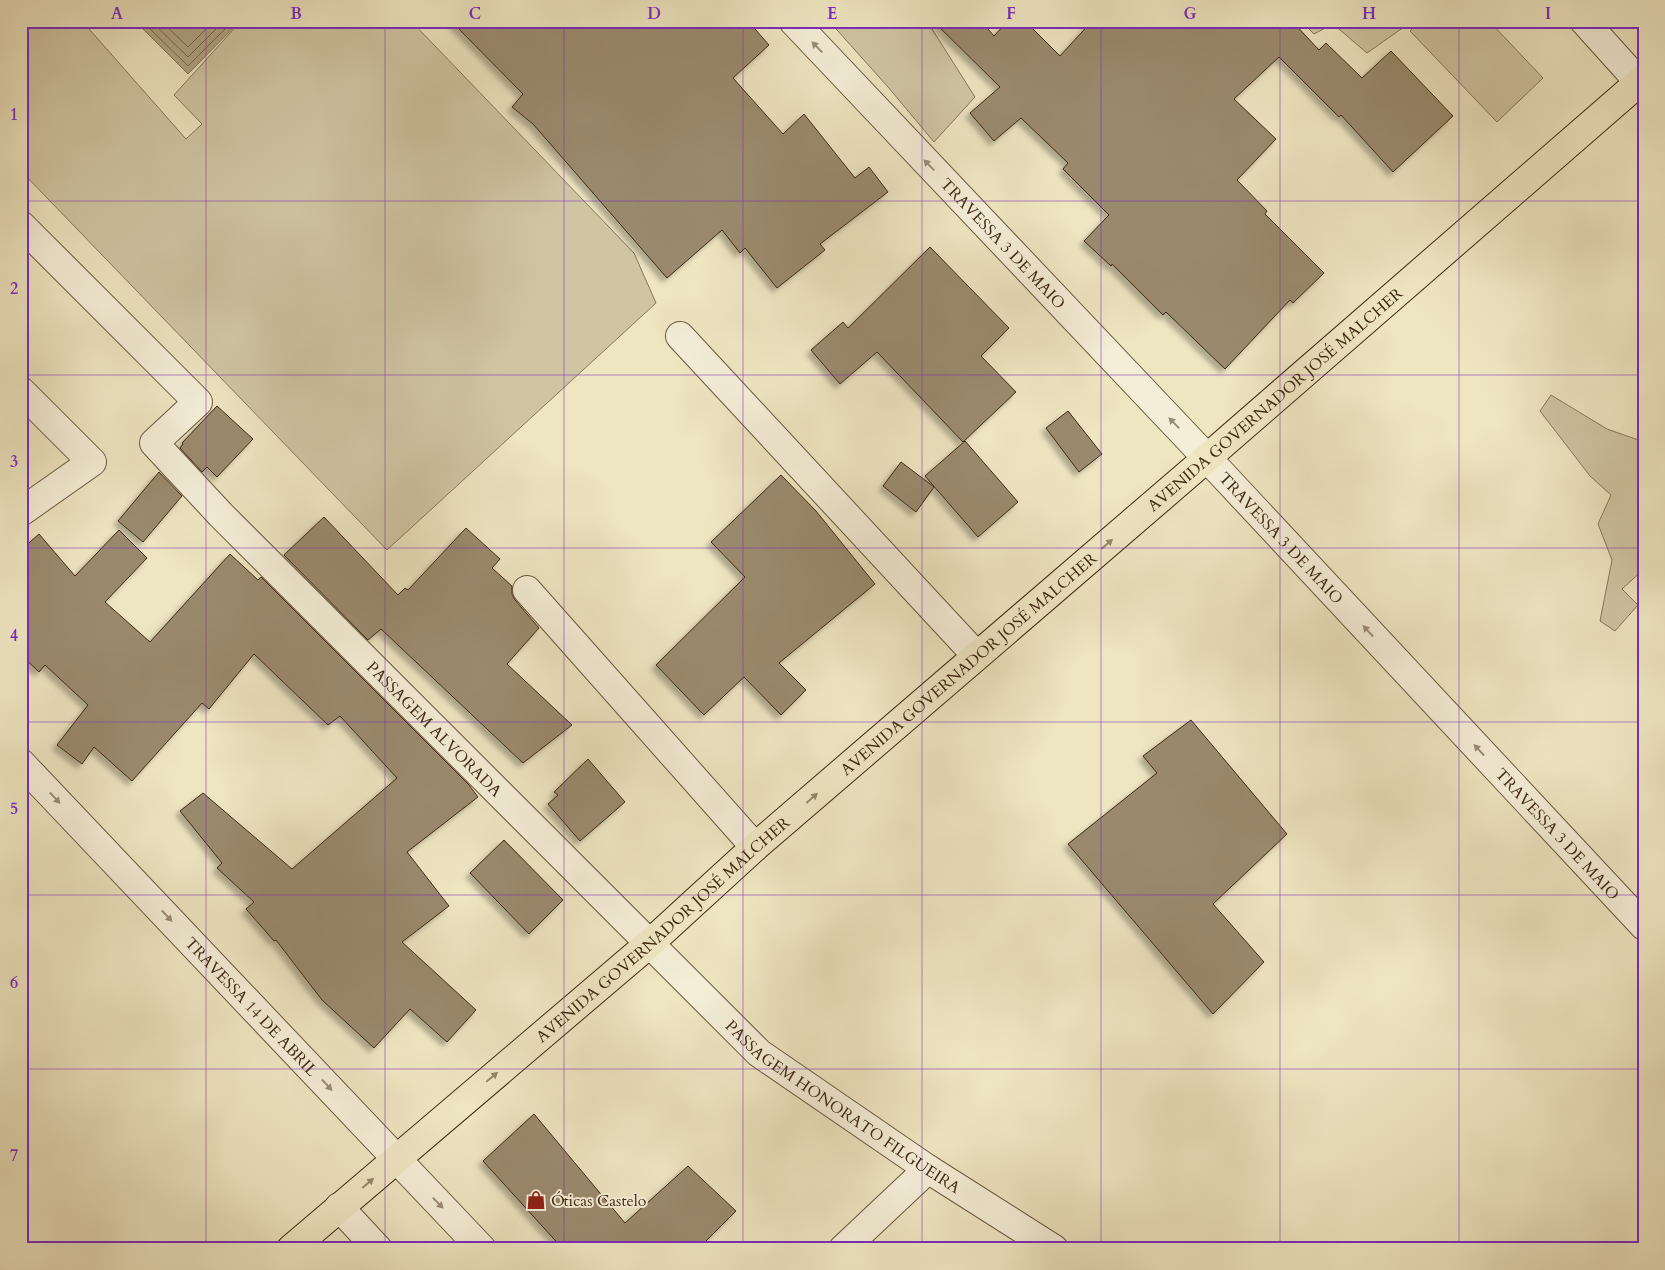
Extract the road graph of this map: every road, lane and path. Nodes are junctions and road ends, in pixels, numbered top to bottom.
1 (37, 21) edge
2 (793, 21) edge
3 (1584, 21) edge
4 (41, 25) dead end
5 (1641, 80) edge
6 (21, 225) edge
7 (680, 336) dead end
8 (21, 391) edge
9 (1207, 458) junction
10 (21, 512) edge
11 (527, 590) dead end
12 (976, 655) junction
13 (21, 763) edge
14 (755, 847) junction
15 (1644, 926) edge
16 (649, 944) junction
17 (396, 1158) junction
18 (928, 1169) junction
19 (339, 1207) junction
20 (294, 1248) edge
21 (369, 1248) edge
22 (482, 1249) edge
23 (843, 1249) edge
24 (1054, 1249) edge

1 - 4 path
9 -> 2 street, TRAVESSA 3 DE MAIO
3 - 5 street
5 - 9 main road, AVENIDA GOVERNADOR JOSÉ MALCHER
6 - 16 street, PASSAGEM ALVORADA
7 - 12 street
8 - 10 street
12 -> 9 main road, AVENIDA GOVERNADOR JOSÉ MALCHER
15 -> 9 street, TRAVESSA 3 DE MAIO
11 - 14 street
14 -> 12 main road, AVENIDA GOVERNADOR JOSÉ MALCHER
13 -> 17 street, TRAVESSA 14 DE ABRIL
14 - 16 main road, AVENIDA GOVERNADOR JOSÉ MALCHER
17 -> 16 main road, AVENIDA GOVERNADOR JOSÉ MALCHER
16 - 18 street, PASSAGEM HONORATO FILGUEIRA
19 -> 17 main road, AVENIDA GOVERNADOR JOSÉ MALCHER
17 -> 22 street, TRAVESSA 14 DE ABRIL
18 - 23 street
18 - 24 street, PASSAGEM HONORATO FILGUEIRA
19 - 20 main road, AVENIDA GOVERNADOR JOSÉ MALCHER
19 - 21 street

